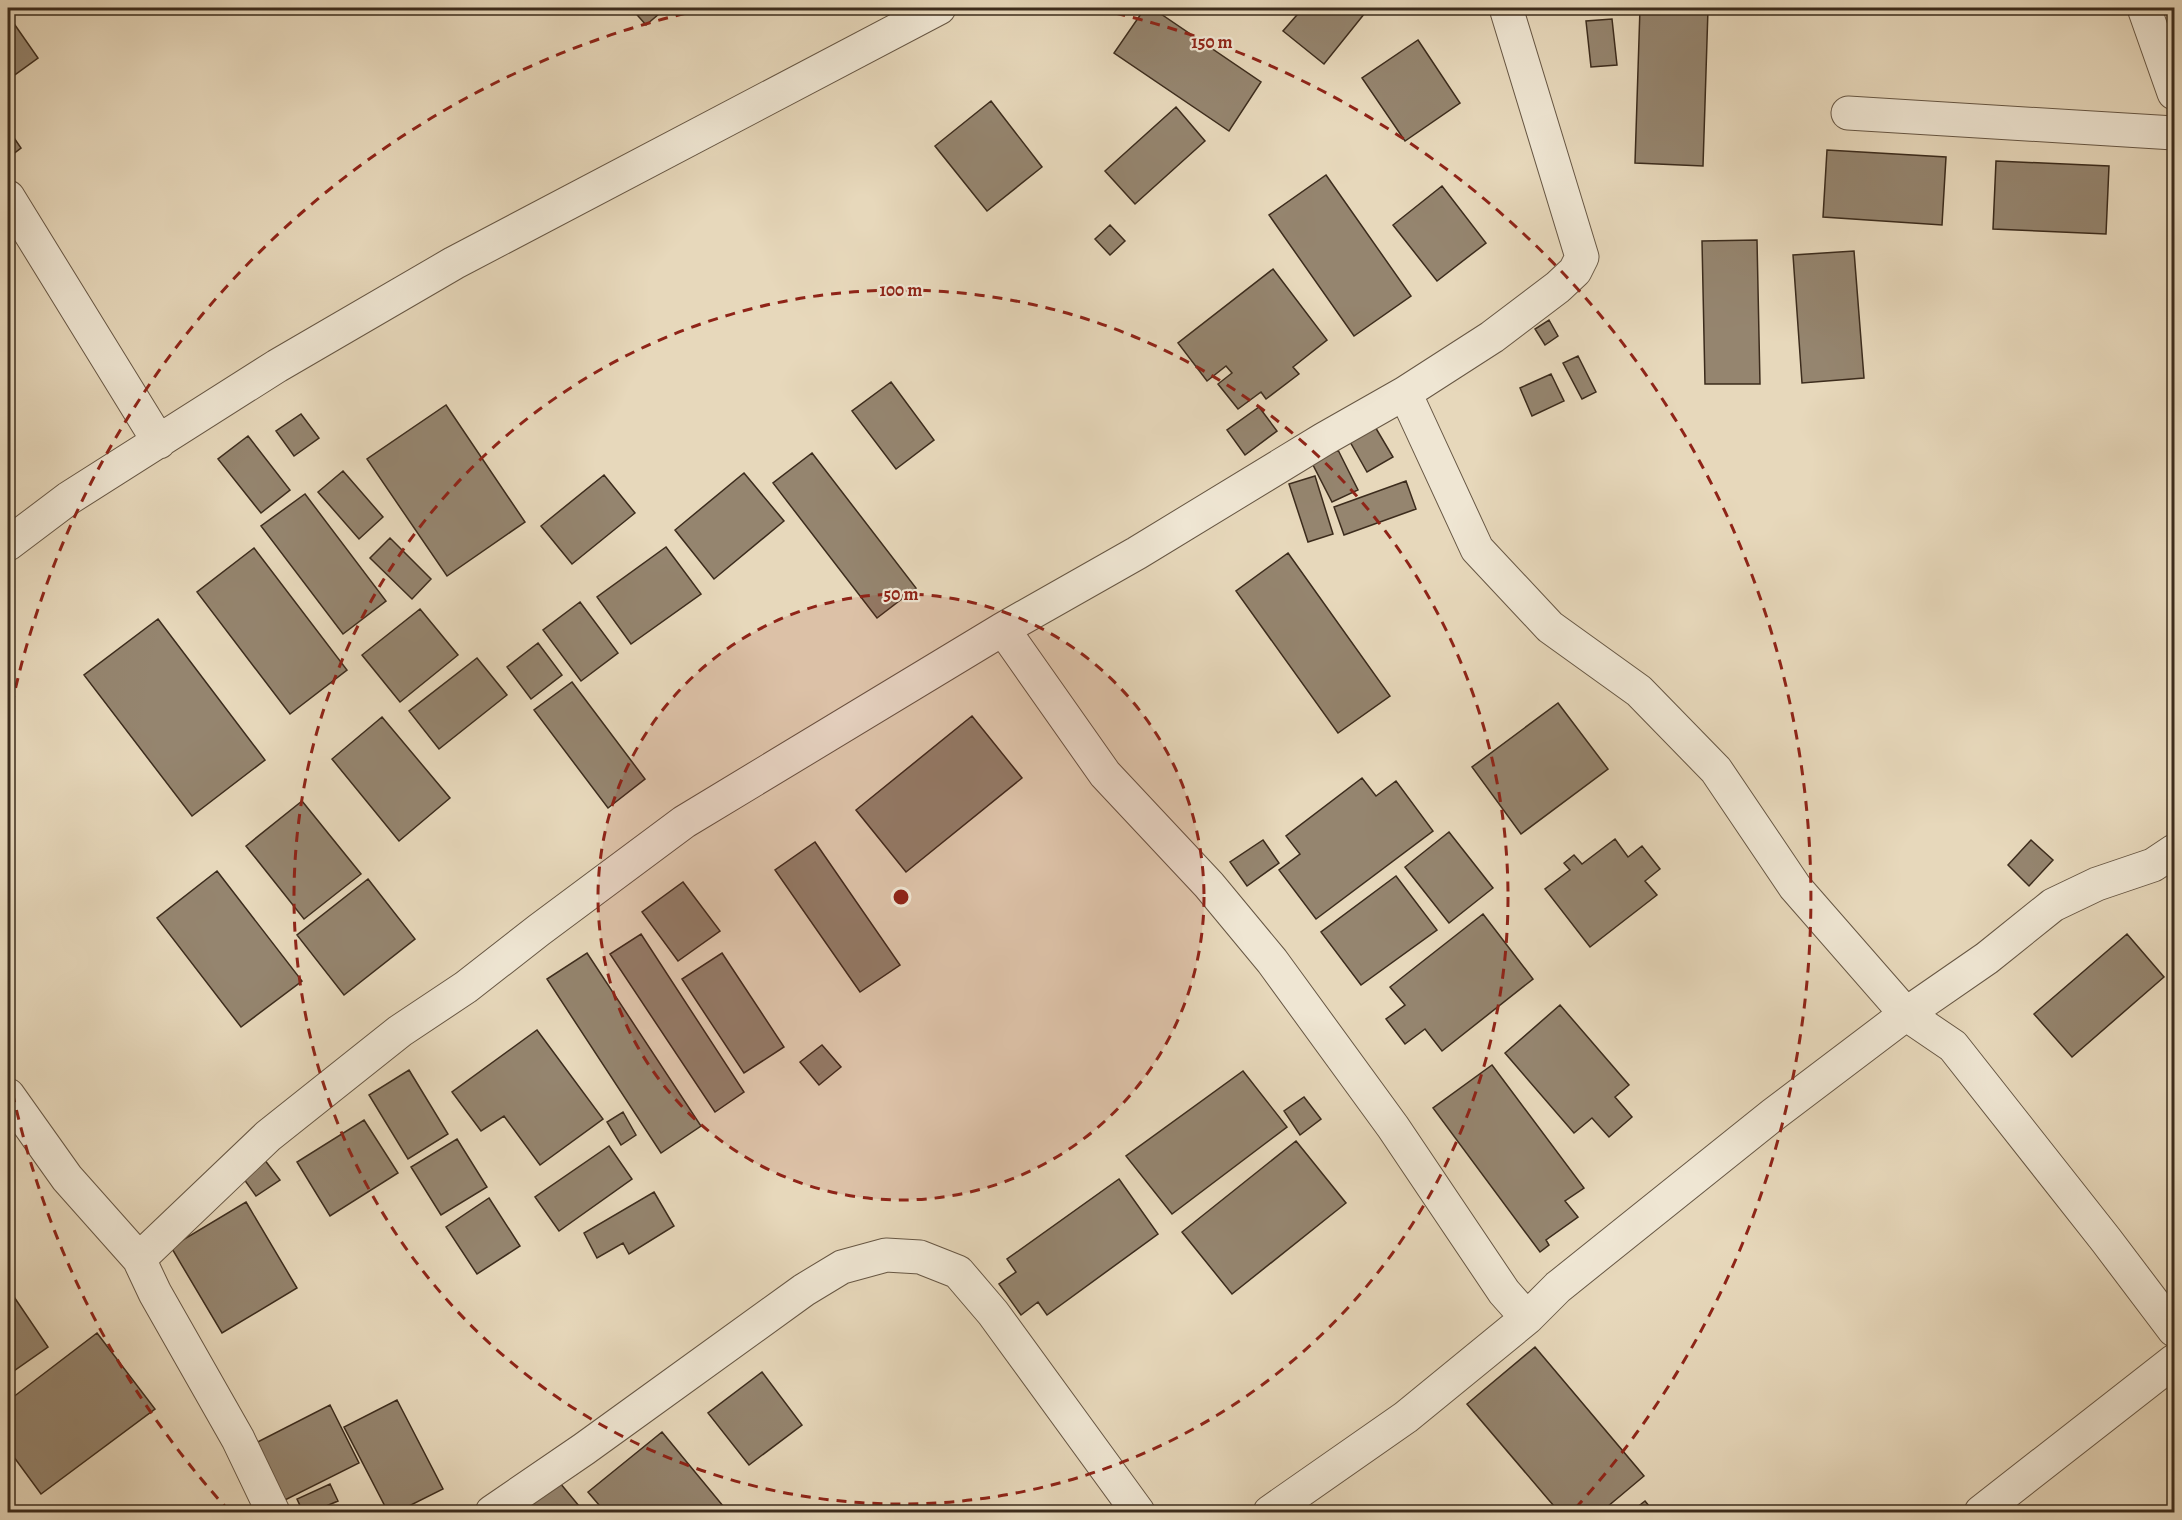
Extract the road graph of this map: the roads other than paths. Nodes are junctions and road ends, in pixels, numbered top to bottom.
1 (939, 8) edge
2 (1506, 8) edge
3 (2144, 8) edge
4 (2175, 93) edge
5 (1848, 113) dead end
6 (2175, 133) edge
7 (8, 197) edge
8 (1405, 393) junction
9 (159, 442) junction
10 (8, 544) edge
11 (1003, 629) junction
12 (2175, 851) edge
13 (1906, 1014) junction
14 (8, 1095) edge
15 (139, 1259) junction
16 (1527, 1318) junction
17 (2175, 1330) edge
18 (2175, 1361) edge
19 (273, 1512) edge
20 (492, 1512) edge
21 (1138, 1512) edge
22 (1270, 1512) edge
23 (1981, 1512) edge

1 - 9 street
2 - 8 street
3 - 4 street
5 - 6 street
7 - 9 street
8 - 11 street
8 - 13 street
9 - 10 street
11 - 15 street
11 - 16 street
12 - 13 street
13 - 16 street
13 - 17 street
14 - 15 street
15 - 19 street
16 - 22 street
18 - 23 street
20 - 21 street

